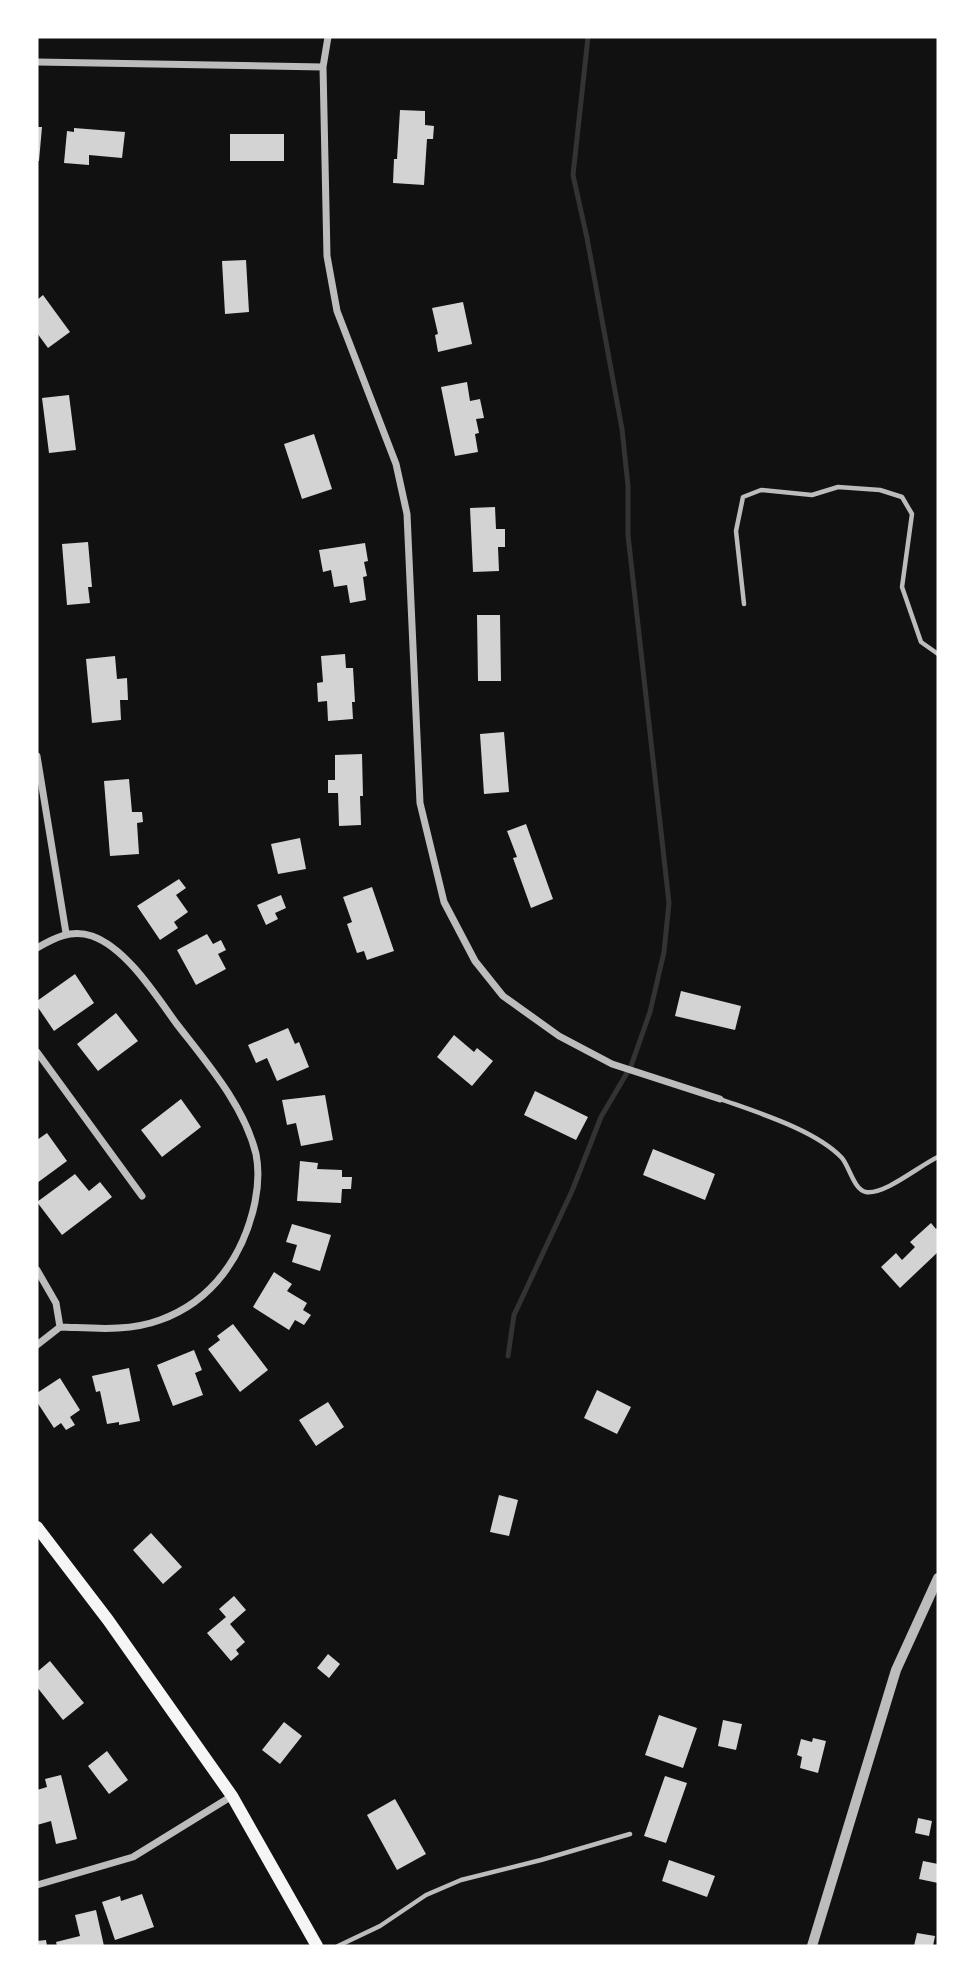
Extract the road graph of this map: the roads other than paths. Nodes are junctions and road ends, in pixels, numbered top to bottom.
1 (328, 37) edge
2 (37, 62) edge
3 (323, 66) junction
4 (744, 604) dead end
5 (938, 654) edge
6 (37, 756) edge
7 (66, 933) junction
8 (37, 948) edge
9 (37, 1052) edge
10 (720, 1099) joint
11 (938, 1157) edge
12 (142, 1196) dead end
13 (37, 1270) edge
14 (60, 1326) junction
15 (37, 1345) edge
16 (37, 1527) edge
17 (938, 1578) edge
18 (232, 1796) junction
19 (630, 1834) dead end
20 (37, 1885) edge
21 (317, 1946) edge
22 (338, 1946) edge
23 (812, 1946) edge

1 - 3 street
2 - 3 street
3 - 10 street
4 - 5 lane
6 - 7 street
7 - 8 street
7 - 14 street
9 - 12 street
10 - 11 lane
13 - 14 street
14 - 15 street
16 - 18 main road
17 - 23 street
18 - 20 street
18 - 21 main road
19 - 22 lane

